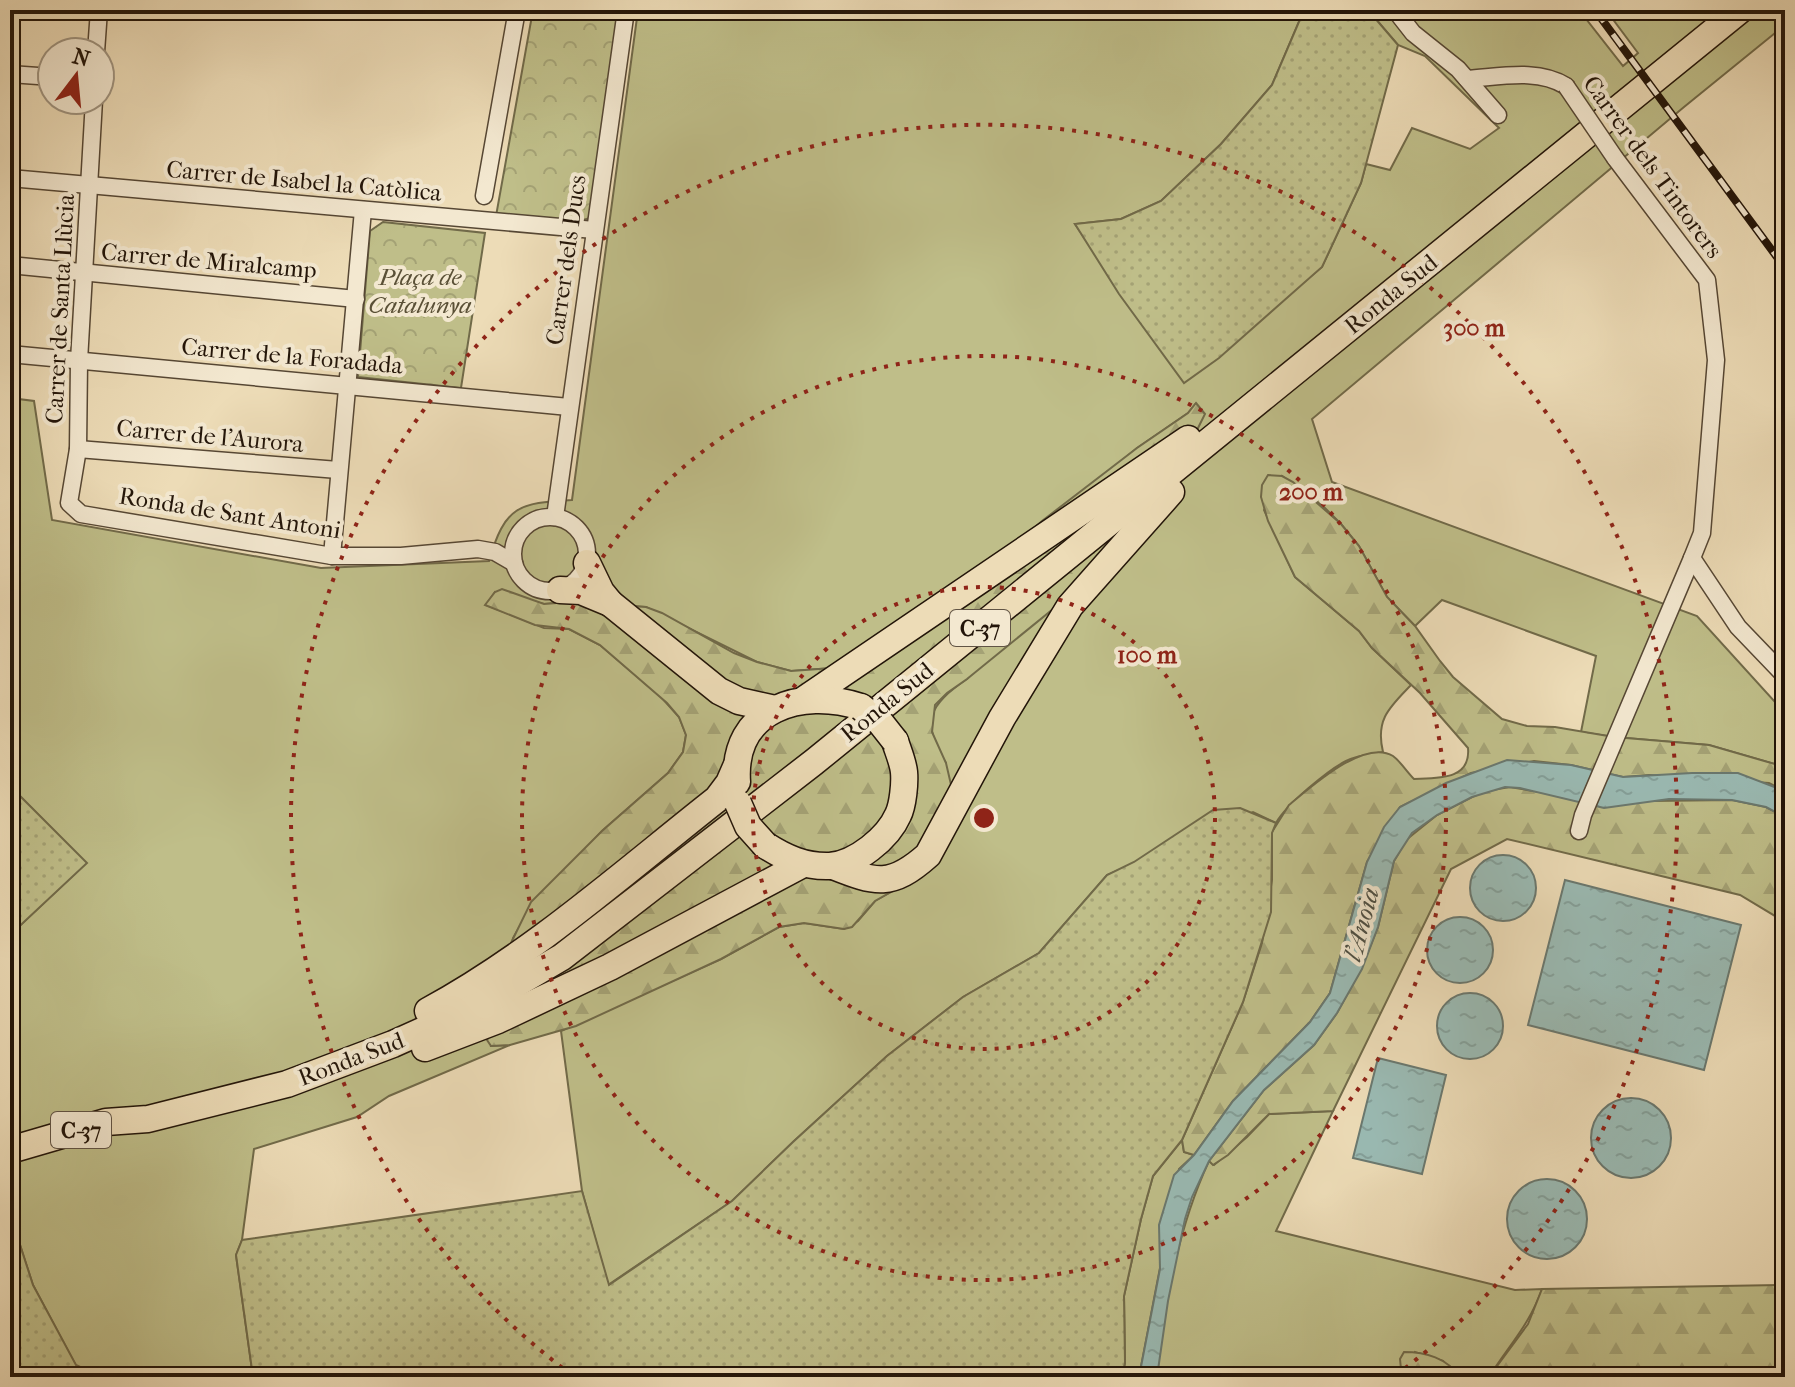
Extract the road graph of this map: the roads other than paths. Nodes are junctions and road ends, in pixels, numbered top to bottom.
1 (99, 10) edge
2 (517, 10) edge
3 (626, 10) edge
4 (1395, 10) edge
5 (1740, 10) edge
6 (97, 36) edge
7 (10, 74) edge
8 (36, 76) edge
9 (1467, 79) junction
10 (1498, 115) dead end
11 (93, 116) edge
12 (10, 178) edge
13 (90, 187) junction
14 (484, 196) dead end
15 (363, 210) junction
16 (594, 230) junction
17 (10, 265) edge
18 (83, 273) junction
19 (356, 299) junction
20 (10, 354) edge
21 (79, 361) junction
22 (349, 385) junction
23 (1268, 395) junction
24 (569, 407) junction
25 (78, 449) junction
26 (338, 470) junction
27 (81, 514) joint
28 (555, 517) junction
29 (332, 556) junction
30 (1692, 558) junction
31 (514, 563) junction
32 (587, 563) junction
33 (560, 590) junction
34 (610, 603) junction
35 (1785, 676) edge
36 (719, 691) junction
37 (805, 699) junction
38 (775, 709) junction
39 (744, 740) junction
40 (736, 767) junction
41 (1581, 823) dead end
42 (803, 864) junction
43 (833, 866) junction
44 (148, 1119) junction
45 (13, 1150) edge

1 - 6 street
2 - 14 street
3 - 16 street, Carrer dels Ducs
4 - 9 street
5 - 23 highway, Ronda Sud / C-37
7 - 8 street
9 - 10 street
9 - 30 street, Carrer dels Tintorers, bridge
11 - 13 street, Carrer de Santa Llùcia
12 - 13 street, Carrer de Isabel la Catòlica
13 - 15 street, Carrer de Isabel la Catòlica
13 - 18 street, Carrer de Santa Llùcia
15 - 16 street, Carrer de Isabel la Catòlica
15 - 19 street
16 - 24 street, Carrer dels Ducs
17 - 18 street, Carrer de Miralcamp
18 - 19 street, Carrer de Miralcamp
18 - 21 street, Carrer de Santa Llùcia
19 - 22 street
20 - 21 street, Carrer de la Foradada
21 - 22 street, Carrer de la Foradada
21 - 25 street, Carrer de Santa Llùcia
22 - 24 street, Carrer de la Foradada
22 - 26 street
23 - 37 highway
23 - 43 highway
23 - 44 highway, Ronda Sud / C-37
24 - 28 street, Carrer dels Ducs
25 - 26 street, Carrer de l'Aurora
25 - 27 street, Carrer de Santa Llùcia
26 - 29 street
27 - 29 street, Ronda de Sant Antoni
28 - 31 street
28 - 32 street
29 - 31 street, Ronda de Sant Antoni
30 - 35 street
30 - 41 street, Carrer dels Tintorers
31 - 33 street
32 - 33 street
32 - 34 highway
33 - 34 highway
34 - 36 highway
36 - 38 highway
36 - 39 highway
37 - 38 highway
37 - 43 highway, bridge
38 - 39 highway
39 - 40 highway
40 - 42 highway, bridge
40 - 44 highway
42 - 43 highway
42 - 44 highway
44 - 45 highway, Ronda Sud / C-37

